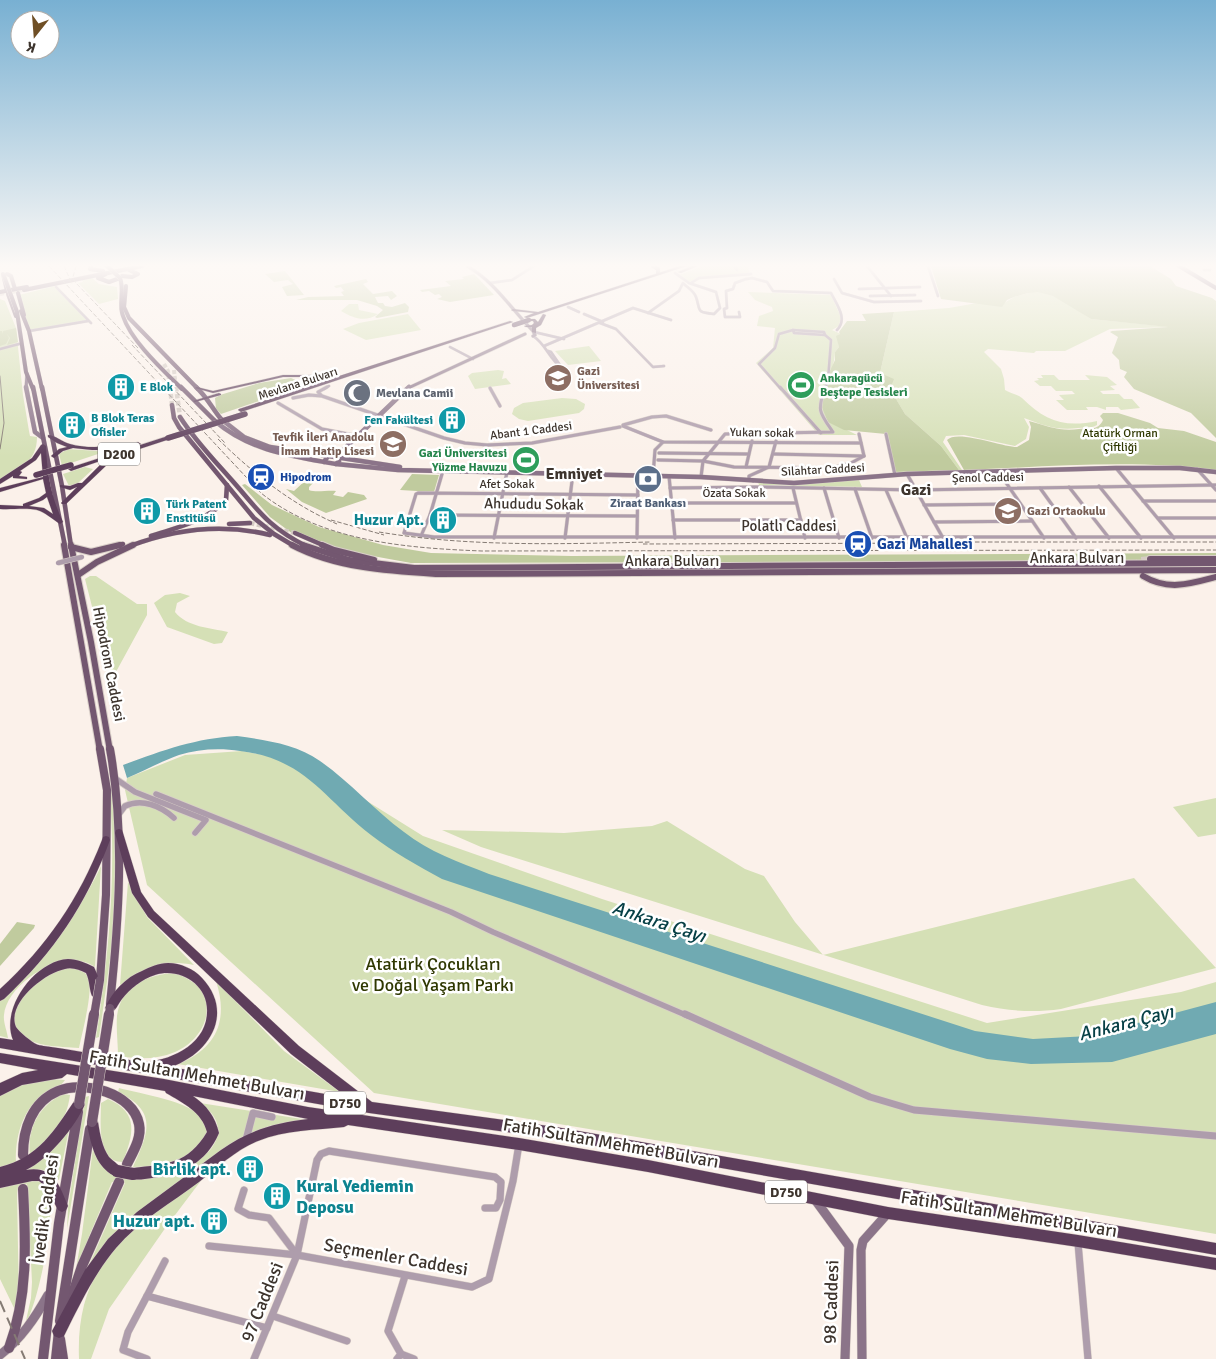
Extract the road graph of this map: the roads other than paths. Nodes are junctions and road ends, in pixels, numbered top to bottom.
1 (20, 329) edge
2 (40, 329) edge
3 (485, 329) edge
4 (491, 329) edge
5 (525, 329) edge
6 (529, 329) edge
7 (534, 329) edge
8 (585, 329) edge
9 (616, 329) edge
10 (132, 330) joint
11 (140, 330) joint
12 (29, 331) joint
13 (619, 332) junction
14 (624, 332) dead end
15 (525, 334) junction
16 (534, 334) junction
17 (564, 339) junction
18 (515, 340) junction
19 (18, 344) dead end
20 (544, 346) junction
21 (450, 347) junction
22 (0, 349) edge
23 (548, 351) junction
24 (473, 358) junction
25 (164, 364) tunnel mouth
26 (664, 366) dead end
27 (37, 370) junction
28 (174, 370) tunnel mouth
29 (27, 372) junction
30 (182, 372) junction
31 (170, 374) junction
32 (354, 374) junction
33 (329, 386) junction
34 (197, 388) junction
35 (490, 388) dead end
36 (322, 396) junction
37 (208, 398) junction
38 (293, 398) junction
39 (195, 401) junction
40 (276, 401) junction
41 (172, 405) tunnel mouth
42 (500, 406) dead end
43 (386, 408) junction
44 (360, 409) junction
45 (370, 412) junction
46 (378, 416) junction
47 (180, 417) tunnel mouth
48 (220, 419) joint
49 (215, 421) joint
50 (620, 427) dead end
51 (186, 430) junction
52 (711, 430) dead end
53 (821, 433) junction
54 (859, 434) dead end
55 (886, 434) dead end
56 (50, 436) junction
57 (358, 436) junction
58 (166, 437) junction
59 (720, 441) junction
60 (752, 441) junction
61 (663, 442) junction
62 (776, 442) junction
63 (861, 442) junction
64 (140, 443) junction
65 (43, 446) junction
66 (343, 450) junction
67 (659, 452) dead end
68 (709, 453) junction
69 (748, 454) junction
70 (774, 454) junction
71 (118, 455) junction
72 (54, 456) junction
73 (328, 456) junction
74 (864, 456) junction
75 (96, 457) junction
76 (341, 458) junction
77 (658, 460) dead end
78 (703, 461) junction
79 (324, 462) junction
80 (43, 464) junction
81 (336, 464) junction
82 (79, 466) junction
83 (71, 467) junction
84 (746, 467) junction
85 (768, 468) junction
86 (1116, 468) junction
87 (1197, 469) junction
88 (998, 471) junction
89 (432, 472) junction
90 (507, 472) junction
91 (1216, 472) edge
92 (573, 473) junction
93 (442, 474) dead end
94 (907, 474) junction
95 (638, 475) junction
96 (895, 475) junction
97 (653, 476) junction
98 (669, 476) junction
99 (39, 477) junction
100 (701, 477) junction
101 (26, 478) junction
102 (749, 479) junction
103 (0, 482) edge
104 (227, 484) junction
105 (1214, 485) edge
106 (0, 486) edge
107 (62, 486) junction
108 (756, 486) junction
109 (1099, 486) junction
110 (1131, 486) junction
111 (9, 487) junction
112 (1070, 487) junction
113 (670, 488) junction
114 (793, 488) junction
115 (824, 488) junction
116 (1009, 488) junction
117 (1040, 488) junction
118 (855, 489) junction
119 (0, 490) edge
120 (886, 490) junction
121 (916, 490) junction
122 (1216, 490) edge
123 (436, 493) junction
124 (48, 494) junction
125 (503, 494) junction
126 (570, 494) junction
127 (0, 495) edge
128 (638, 495) junction
129 (1216, 501) edge
130 (0, 502) edge
131 (1143, 502) junction
132 (64, 503) junction
133 (671, 503) junction
134 (796, 504) junction
135 (1020, 504) junction
136 (924, 505) junction
137 (0, 507) edge
138 (430, 515) junction
139 (498, 515) junction
140 (567, 516) junction
141 (637, 516) junction
142 (1158, 518) junction
143 (1216, 518) edge
144 (673, 520) junction
145 (801, 520) junction
146 (1032, 521) junction
147 (60, 522) junction
148 (934, 522) junction
149 (250, 524) tunnel mouth
150 (294, 534) tunnel mouth
151 (421, 536) junction
152 (494, 538) junction
153 (565, 538) junction
154 (637, 538) junction
155 (675, 538) junction
156 (806, 538) junction
157 (839, 538) junction
158 (872, 538) junction
159 (907, 538) junction
160 (943, 538) junction
161 (1044, 538) junction
162 (1076, 538) junction
163 (1109, 538) junction
164 (1141, 538) junction
165 (1174, 538) junction
166 (1216, 538) edge
167 (143, 539) junction
168 (282, 540) junction
169 (71, 547) junction
170 (82, 557) dead end
171 (1150, 559) tunnel mouth
172 (1216, 559) edge
173 (58, 563) dead end
174 (1216, 563) edge
175 (435, 568) junction
176 (1216, 570) edge
177 (78, 575) junction
178 (1143, 576) dead end
179 (1216, 577) edge
180 (116, 779) junction
181 (156, 794) dead end
182 (118, 814) junction
183 (174, 818) dead end
184 (119, 833) junction
185 (195, 833) dead end
186 (106, 840) junction
187 (0, 996) edge
188 (96, 1004) junction
189 (110, 1008) junction
190 (0, 1043) edge
191 (34, 1049) junction
192 (0, 1058) edge
193 (86, 1066) joint
194 (100, 1068) joint
195 (134, 1068) junction
196 (69, 1071) junction
197 (164, 1085) junction
198 (0, 1090) edge
199 (79, 1104) junction
200 (369, 1108) junction
201 (272, 1117) dead end
202 (355, 1120) junction
203 (92, 1122) junction
204 (1216, 1136) edge
205 (245, 1141) junction
206 (519, 1144) junction
207 (23, 1155) dead end
208 (0, 1172) edge
209 (124, 1173) junction
210 (0, 1182) edge
211 (23, 1189) dead end
212 (244, 1190) dead end
213 (813, 1197) junction
214 (62, 1206) junction
215 (485, 1208) dead end
216 (888, 1213) junction
217 (1078, 1241) junction
218 (209, 1246) dead end
219 (849, 1246) junction
220 (1216, 1249) edge
221 (861, 1250) junction
222 (296, 1255) junction
223 (165, 1261) dead end
224 (1216, 1264) edge
225 (405, 1276) junction
226 (51, 1288) junction
227 (147, 1296) junction
228 (272, 1316) junction
229 (267, 1328) junction
230 (59, 1331) junction
231 (346, 1342) dead end
232 (9, 1348) junction
233 (0, 1355) edge
234 (399, 1357) edge
235 (43, 1359) edge
236 (56, 1359) edge
237 (64, 1359) edge
238 (147, 1359) edge
239 (254, 1359) edge
240 (414, 1359) edge
241 (846, 1359) edge
242 (862, 1359) edge
243 (1088, 1359) edge

1 - 29 main road, Hipodrom Caddesi
2 - 12 street
3 - 21 highway, Mevlana Bulvarı / D200
4 - 32 highway, Mevlana Bulvarı / D200
5 - 15 main road
6 - 16 main road
7 - 16 highway
8 - 17 street
9 - 13 street
10 - 25 main road
10 - 31 main road
11 - 28 main road
11 - 30 main road
12 - 27 main road, Hipodrom Caddesi
13 - 14 street
13 - 26 street
15 - 16 main road
15 - 18 main road
16 - 17 street
16 - 18 main road
16 - 20 street
17 - 20 street
18 - 24 main road
19 - 22 street
20 - 23 street
21 - 24 street
21 - 33 highway, Mevlana Bulvarı / D200
23 - 23 street
24 - 43 main road
27 - 29 main road
27 - 56 main road, Hipodrom Caddesi
29 - 65 main road, Hipodrom Caddesi
30 - 31 main road
30 - 34 main road
31 - 39 main road
32 - 34 highway
32 - 40 highway, Mevlana Bulvarı / D200
33 - 36 street
33 - 38 highway, Mevlana Bulvarı / D200
34 - 37 main road
35 - 42 street
36 - 38 street, Abant 1 Caddesi
36 - 44 street, Abant 1 Caddesi
37 - 39 highway
37 - 40 highway
37 - 48 main road
38 - 40 highway, Mevlana Bulvarı / D200
39 - 49 main road
40 - 57 street
40 - 58 highway, Mevlana Bulvarı / D200, bridge
41 - 51 main road
43 - 45 street
43 - 46 main road
44 - 45 street, Abant 1 Caddesi
44 - 46 street, Abant 1 Caddesi
45 - 46 street, Abant 1 Caddesi
46 - 50 street, Abant 1 Caddesi
46 - 57 main road
47 - 51 main road
48 - 73 main road, Silahtar Caddesi
49 - 79 main road, Silahtar Caddesi
51 - 104 main road, Ankara Bulvarı
51 - 175 main road, Ankara Bulvarı
52 - 61 street, Yukarı sokak
53 - 53 street
53 - 59 street
54 - 63 street
55 - 96 street
56 - 64 highway
56 - 72 main road, Hipodrom Caddesi
57 - 66 main road
58 - 64 highway, Mevlana Bulvarı / D200
58 - 71 highway, Mevlana Bulvarı / D200
59 - 60 street, Yukarı sokak
59 - 61 street, Yukarı sokak
59 - 68 street
60 - 62 street, Yukarı sokak
60 - 69 street
61 - 97 street
62 - 63 street, Yukarı sokak
62 - 70 street
63 - 74 street
64 - 75 highway, Mevlana Bulvarı / D200
65 - 80 highway
65 - 103 highway
65 - 147 main road, Hipodrom Caddesi
66 - 73 main road
66 - 76 main road
67 - 68 street
68 - 69 street
68 - 78 street
69 - 84 street
70 - 74 street
70 - 85 street
71 - 82 highway, Mevlana Bulvarı / D200
71 - 132 highway
72 - 75 highway
72 - 107 main road, Hipodrom Caddesi
73 - 76 main road, Silahtar Caddesi
73 - 79 main road
74 - 85 street
75 - 83 highway, Mevlana Bulvarı / D200
76 - 81 main road
76 - 89 main road, Silahtar Caddesi
77 - 78 street
78 - 84 street
78 - 100 street
79 - 81 main road, Silahtar Caddesi
80 - 101 highway
80 - 124 highway
81 - 89 main road, Silahtar Caddesi
82 - 83 highway, Mevlana Bulvarı / D200
82 - 107 highway
83 - 99 highway, Mevlana Bulvarı / D200
84 - 85 street
85 - 102 street
86 - 87 main road, Silahtar Caddesi
86 - 88 main road, Silahtar Caddesi
86 - 110 street
87 - 91 main road, Silahtar Caddesi
87 - 105 street
88 - 94 main road, Silahtar Caddesi
88 - 116 street
89 - 90 main road, Silahtar Caddesi
90 - 92 main road, Silahtar Caddesi
90 - 125 street
92 - 95 main road, Silahtar Caddesi
92 - 126 street
93 - 123 street
94 - 96 main road, Silahtar Caddesi
94 - 121 street
95 - 97 main road, Silahtar Caddesi
95 - 128 street
96 - 102 main road, Silahtar Caddesi
97 - 98 main road, Silahtar Caddesi
98 - 100 main road, Silahtar Caddesi
98 - 113 street
99 - 101 highway, Mevlana Bulvarı / D200
99 - 111 highway, Mevlana Bulvarı / D200
100 - 102 main road, Silahtar Caddesi
101 - 106 highway, Mevlana Bulvarı / D200
102 - 108 street
104 - 167 main road
104 - 168 main road, Ankara Bulvarı
105 - 110 street, Şenol Caddesi
105 - 122 street
107 - 132 main road, Hipodrom Caddesi
108 - 113 street, Şenol Caddesi
108 - 114 street, Şenol Caddesi
109 - 110 street, Şenol Caddesi
109 - 112 street, Şenol Caddesi
109 - 164 street
110 - 131 street
111 - 119 highway, Mevlana Bulvarı / D200
111 - 127 highway
112 - 117 street, Şenol Caddesi
112 - 163 street
113 - 133 street
114 - 115 street, Şenol Caddesi
114 - 134 street
115 - 118 street, Şenol Caddesi
115 - 157 street
116 - 117 street, Şenol Caddesi
116 - 121 street, Şenol Caddesi
116 - 135 street
117 - 162 street
118 - 120 street, Şenol Caddesi
118 - 158 street
120 - 121 street, Şenol Caddesi
120 - 159 street
121 - 136 street
123 - 125 street, Afet Sokak
123 - 138 street
123 - 151 street, Afet Sokak
124 - 130 highway
124 - 147 highway
125 - 126 street, Afet Sokak
125 - 139 street
126 - 128 street, Afet Sokak
126 - 140 street
128 - 141 street
129 - 131 street
131 - 142 street
132 - 169 main road, Hipodrom Caddesi
133 - 134 street, Özata Sokak
133 - 144 street
134 - 145 street
135 - 136 street
135 - 146 street
136 - 148 street
137 - 147 highway
138 - 139 street, Ahududu Sokak
138 - 151 street
139 - 140 street, Ahududu Sokak
139 - 152 street
140 - 141 street, Ahududu Sokak
140 - 153 street
141 - 154 street
142 - 143 street
142 - 165 street
144 - 145 street
144 - 155 street
145 - 156 street
146 - 148 street
146 - 161 street
147 - 186 main road, Hipodrom Caddesi
148 - 160 street
149 - 167 main road
150 - 175 main road
151 - 152 street, Polatlı Caddesi
152 - 153 street, Polatlı Caddesi
153 - 154 street, Polatlı Caddesi
154 - 155 street, Polatlı Caddesi
155 - 156 street, Polatlı Caddesi
156 - 157 street, Polatlı Caddesi
157 - 158 street, Polatlı Caddesi
158 - 159 street, Polatlı Caddesi
159 - 160 street, Polatlı Caddesi
160 - 161 street, Polatlı Caddesi
161 - 162 street, Polatlı Caddesi
162 - 163 street, Polatlı Caddesi
163 - 164 street, Polatlı Caddesi
164 - 165 street, Polatlı Caddesi
165 - 166 street, Polatlı Caddesi
167 - 169 main road
168 - 176 main road, Ankara Bulvarı
168 - 177 main road
169 - 177 main road, Hipodrom Caddesi
170 - 173 street, bridge
171 - 172 main road
174 - 175 main road, Ankara Bulvarı
177 - 180 main road, Hipodrom Caddesi
178 - 179 main road
180 - 182 main road, Hipodrom Caddesi
180 - 185 street
181 - 204 street
182 - 183 street
182 - 184 main road, Hipodrom Caddesi
184 - 189 main road, Hipodrom Caddesi
184 - 200 highway
186 - 187 highway
186 - 188 main road, Hipodrom Caddesi, bridge
188 - 191 highway
188 - 193 main road, Hipodrom Caddesi, bridge
189 - 194 main road, Hipodrom Caddesi, bridge
189 - 195 highway
190 - 191 highway, Fatih Sultan Mehmet Bulvarı / D750
191 - 195 highway, Fatih Sultan Mehmet Bulvarı / D750
192 - 196 highway, Fatih Sultan Mehmet Bulvarı / D750
193 - 199 main road, İvedik Caddesi, bridge
194 - 203 main road, İvedik Caddesi, bridge
195 - 200 highway, Fatih Sultan Mehmet Bulvarı / D750
196 - 197 highway, Fatih Sultan Mehmet Bulvarı / D750
196 - 198 highway
197 - 202 highway, Fatih Sultan Mehmet Bulvarı / D750
197 - 209 highway
199 - 208 highway
199 - 214 main road, İvedik Caddesi
200 - 220 highway, Fatih Sultan Mehmet Bulvarı / D750
201 - 205 street
202 - 205 highway
202 - 206 highway, Fatih Sultan Mehmet Bulvarı / D750
203 - 209 highway
203 - 230 main road, İvedik Caddesi
205 - 230 highway
206 - 213 highway, Fatih Sultan Mehmet Bulvarı / D750
206 - 225 street, Seçmenler Caddesi
207 - 209 main road
209 - 230 main road
210 - 214 highway
211 - 232 main road
212 - 222 street
213 - 216 highway, Fatih Sultan Mehmet Bulvarı / D750
213 - 219 main road, 98 Caddesi
214 - 226 main road, İvedik Caddesi
215 - 222 street, 97 Caddesi
216 - 217 highway, Fatih Sultan Mehmet Bulvarı / D750
216 - 221 main road, 98 Caddesi
217 - 224 highway, Fatih Sultan Mehmet Bulvarı / D750
217 - 243 street
218 - 222 street, Seçmenler Caddesi
219 - 221 main road, 98 Caddesi
219 - 241 main road, 98 Caddesi
221 - 242 main road, 98 Caddesi
222 - 225 street, Seçmenler Caddesi
222 - 228 street, 97 Caddesi
223 - 227 street
225 - 234 street
226 - 232 main road
226 - 235 main road, İvedik Caddesi
227 - 229 street
227 - 238 street
228 - 229 street, 97 Caddesi
228 - 231 street
229 - 239 street, 97 Caddesi
230 - 236 main road, İvedik Caddesi
230 - 237 main road
232 - 233 main road
234 - 240 street

